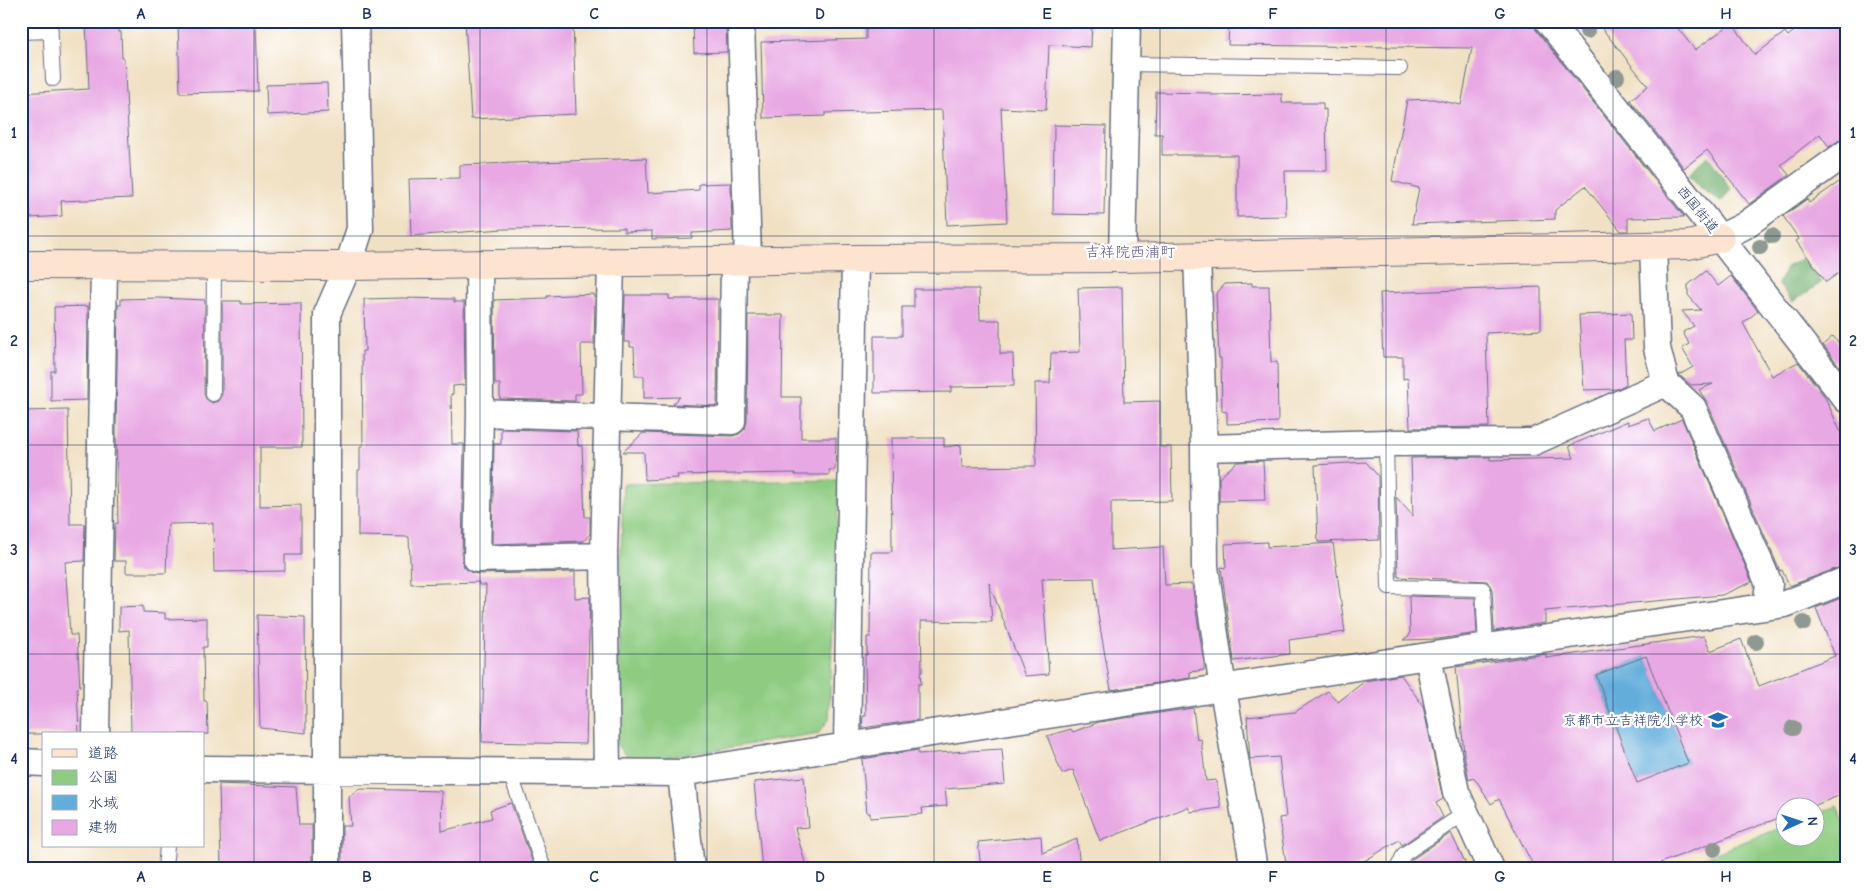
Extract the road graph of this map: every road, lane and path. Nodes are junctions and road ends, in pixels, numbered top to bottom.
1 (354, 21) edge
2 (741, 21) edge
3 (1127, 21) edge
4 (1548, 21) edge
5 (51, 26) edge
6 (21, 32) edge
7 (1126, 64) junction
8 (1400, 68) dead end
9 (53, 79) dead end
10 (1846, 152) edge
11 (1720, 238) junction
12 (1653, 246) junction
13 (1197, 256) junction
14 (1122, 258) junction
15 (855, 259) junction
16 (741, 260) junction
17 (611, 262) junction
18 (479, 264) junction
19 (21, 265) edge
20 (104, 266) junction
21 (214, 266) junction
22 (348, 266) junction
23 (1666, 384) junction
24 (214, 394) dead end
25 (1846, 399) edge
26 (480, 413) junction
27 (607, 416) junction
28 (1386, 443) junction
29 (1204, 448) junction
30 (604, 556) junction
31 (1846, 580) edge
32 (1766, 606) junction
33 (1486, 647) junction
34 (1428, 657) junction
35 (1223, 688) junction
36 (96, 732) edge
37 (847, 746) junction
38 (21, 762) edge
39 (42, 763) edge
40 (205, 769) edge
41 (327, 771) junction
42 (510, 772) junction
43 (607, 772) junction
44 (681, 773) junction
45 (1465, 813) junction
46 (167, 848) edge
47 (165, 869) edge
48 (327, 869) edge
49 (544, 869) edge
50 (691, 869) edge
51 (1254, 869) edge
52 (1397, 869) edge
53 (1491, 869) edge

1 - 22 street
2 - 16 street
3 - 7 street
4 - 11 street, 西国街道
5 - 6 lane
5 - 9 lane
7 - 8 lane
7 - 14 street
10 - 11 street
11 - 12 street
11 - 25 street, 西国街道
12 - 13 street
12 - 23 street
13 - 14 street
13 - 29 street
14 - 15 street
15 - 16 street
15 - 37 street
16 - 17 street
16 - 27 street
17 - 18 street
17 - 27 street
18 - 22 street
18 - 26 street
19 - 20 street
20 - 21 street
20 - 36 street
21 - 22 street
21 - 24 lane
22 - 41 street
23 - 28 street
23 - 32 street
26 - 27 street
26 - 30 street
27 - 30 street
28 - 29 street
28 - 33 lane
29 - 35 street
30 - 43 street
31 - 32 street
32 - 33 street
33 - 34 street
34 - 35 street
34 - 45 street
35 - 37 street
35 - 51 street
37 - 44 street
38 - 39 street
40 - 41 street
41 - 42 street
41 - 48 street
42 - 43 street
42 - 49 lane
43 - 44 street
44 - 50 street
45 - 52 lane
45 - 53 street
46 - 47 lane

